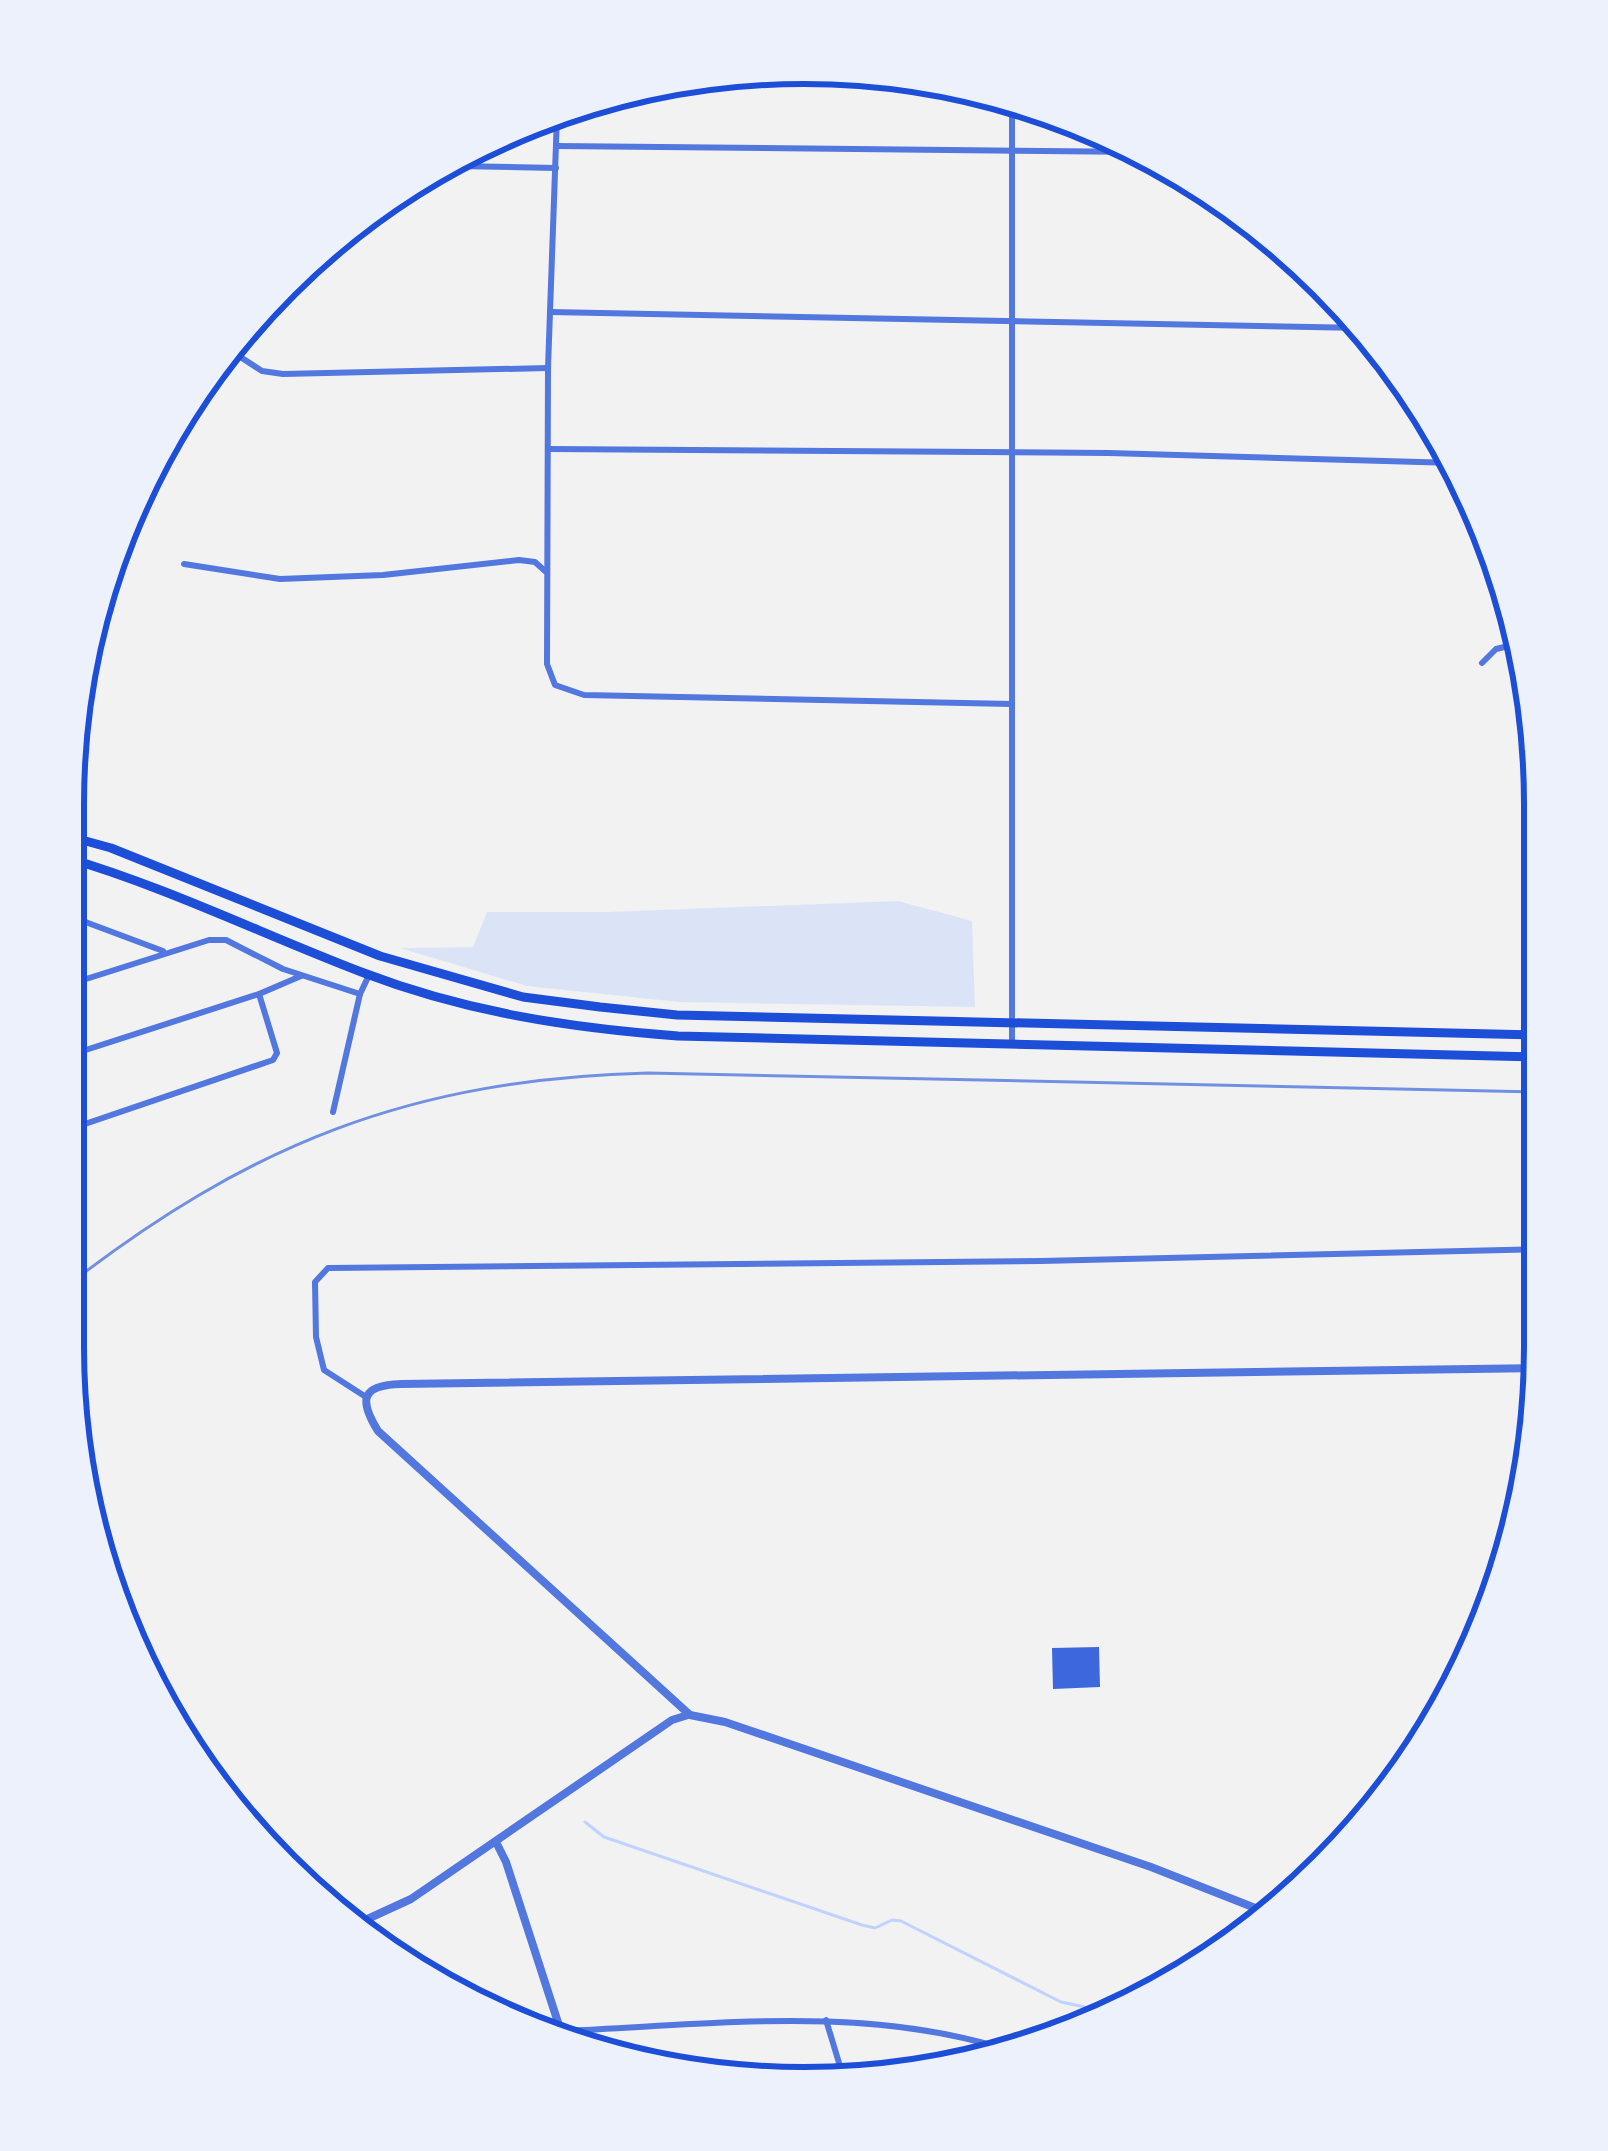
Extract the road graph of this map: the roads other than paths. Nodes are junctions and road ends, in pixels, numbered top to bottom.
1 (1012, 115) edge
2 (557, 128) edge
3 (556, 146) junction
4 (1011, 151) junction
5 (1108, 152) edge
6 (470, 166) edge
7 (556, 168) junction
8 (550, 312) junction
9 (1012, 320) junction
10 (1344, 328) edge
11 (240, 357) edge
12 (548, 368) junction
13 (549, 449) junction
14 (1011, 453) junction
15 (1438, 463) edge
16 (184, 564) dead end
17 (547, 574) junction
18 (1506, 647) edge
19 (1482, 663) dead end
20 (1011, 704) junction
21 (84, 841) edge
22 (84, 864) edge
23 (84, 921) edge
24 (166, 952) junction
25 (380, 956) junction
26 (304, 974) junction
27 (369, 975) junction
28 (84, 979) edge
29 (260, 994) junction
30 (360, 994) junction
31 (1011, 1022) junction
32 (1524, 1035) edge
33 (1012, 1041) junction
34 (84, 1051) edge
35 (1524, 1057) edge
36 (333, 1112) dead end
37 (84, 1124) edge
38 (1524, 1249) edge
39 (1523, 1368) edge
40 (366, 1397) junction
41 (690, 1715) junction
42 (496, 1844) junction
43 (1254, 1908) edge
44 (367, 1919) edge
45 (826, 2020) junction
46 (559, 2024) edge
47 (578, 2030) edge
48 (984, 2044) edge
49 (840, 2065) edge

1 - 4 street
2 - 3 street
3 - 4 street
3 - 7 street
4 - 5 street
4 - 9 street
6 - 7 street
7 - 8 street
8 - 9 street
8 - 12 street
9 - 10 street
9 - 14 street
11 - 12 street
12 - 13 street
13 - 14 street
13 - 17 street
14 - 15 street
14 - 20 street
16 - 17 street
17 - 20 street
18 - 19 street
20 - 31 street
21 - 25 main road
22 - 27 main road
23 - 24 street
24 - 26 street
24 - 28 street
25 - 27 main road
25 - 31 main road
26 - 29 street
26 - 30 street
27 - 30 street
27 - 33 main road
29 - 34 street
29 - 37 street
30 - 36 street
31 - 32 main road
31 - 33 street
33 - 35 main road
38 - 40 street
39 - 40 street
40 - 41 street
41 - 42 street
41 - 43 street
42 - 44 street
42 - 46 street
45 - 47 street
45 - 48 street
45 - 49 street

